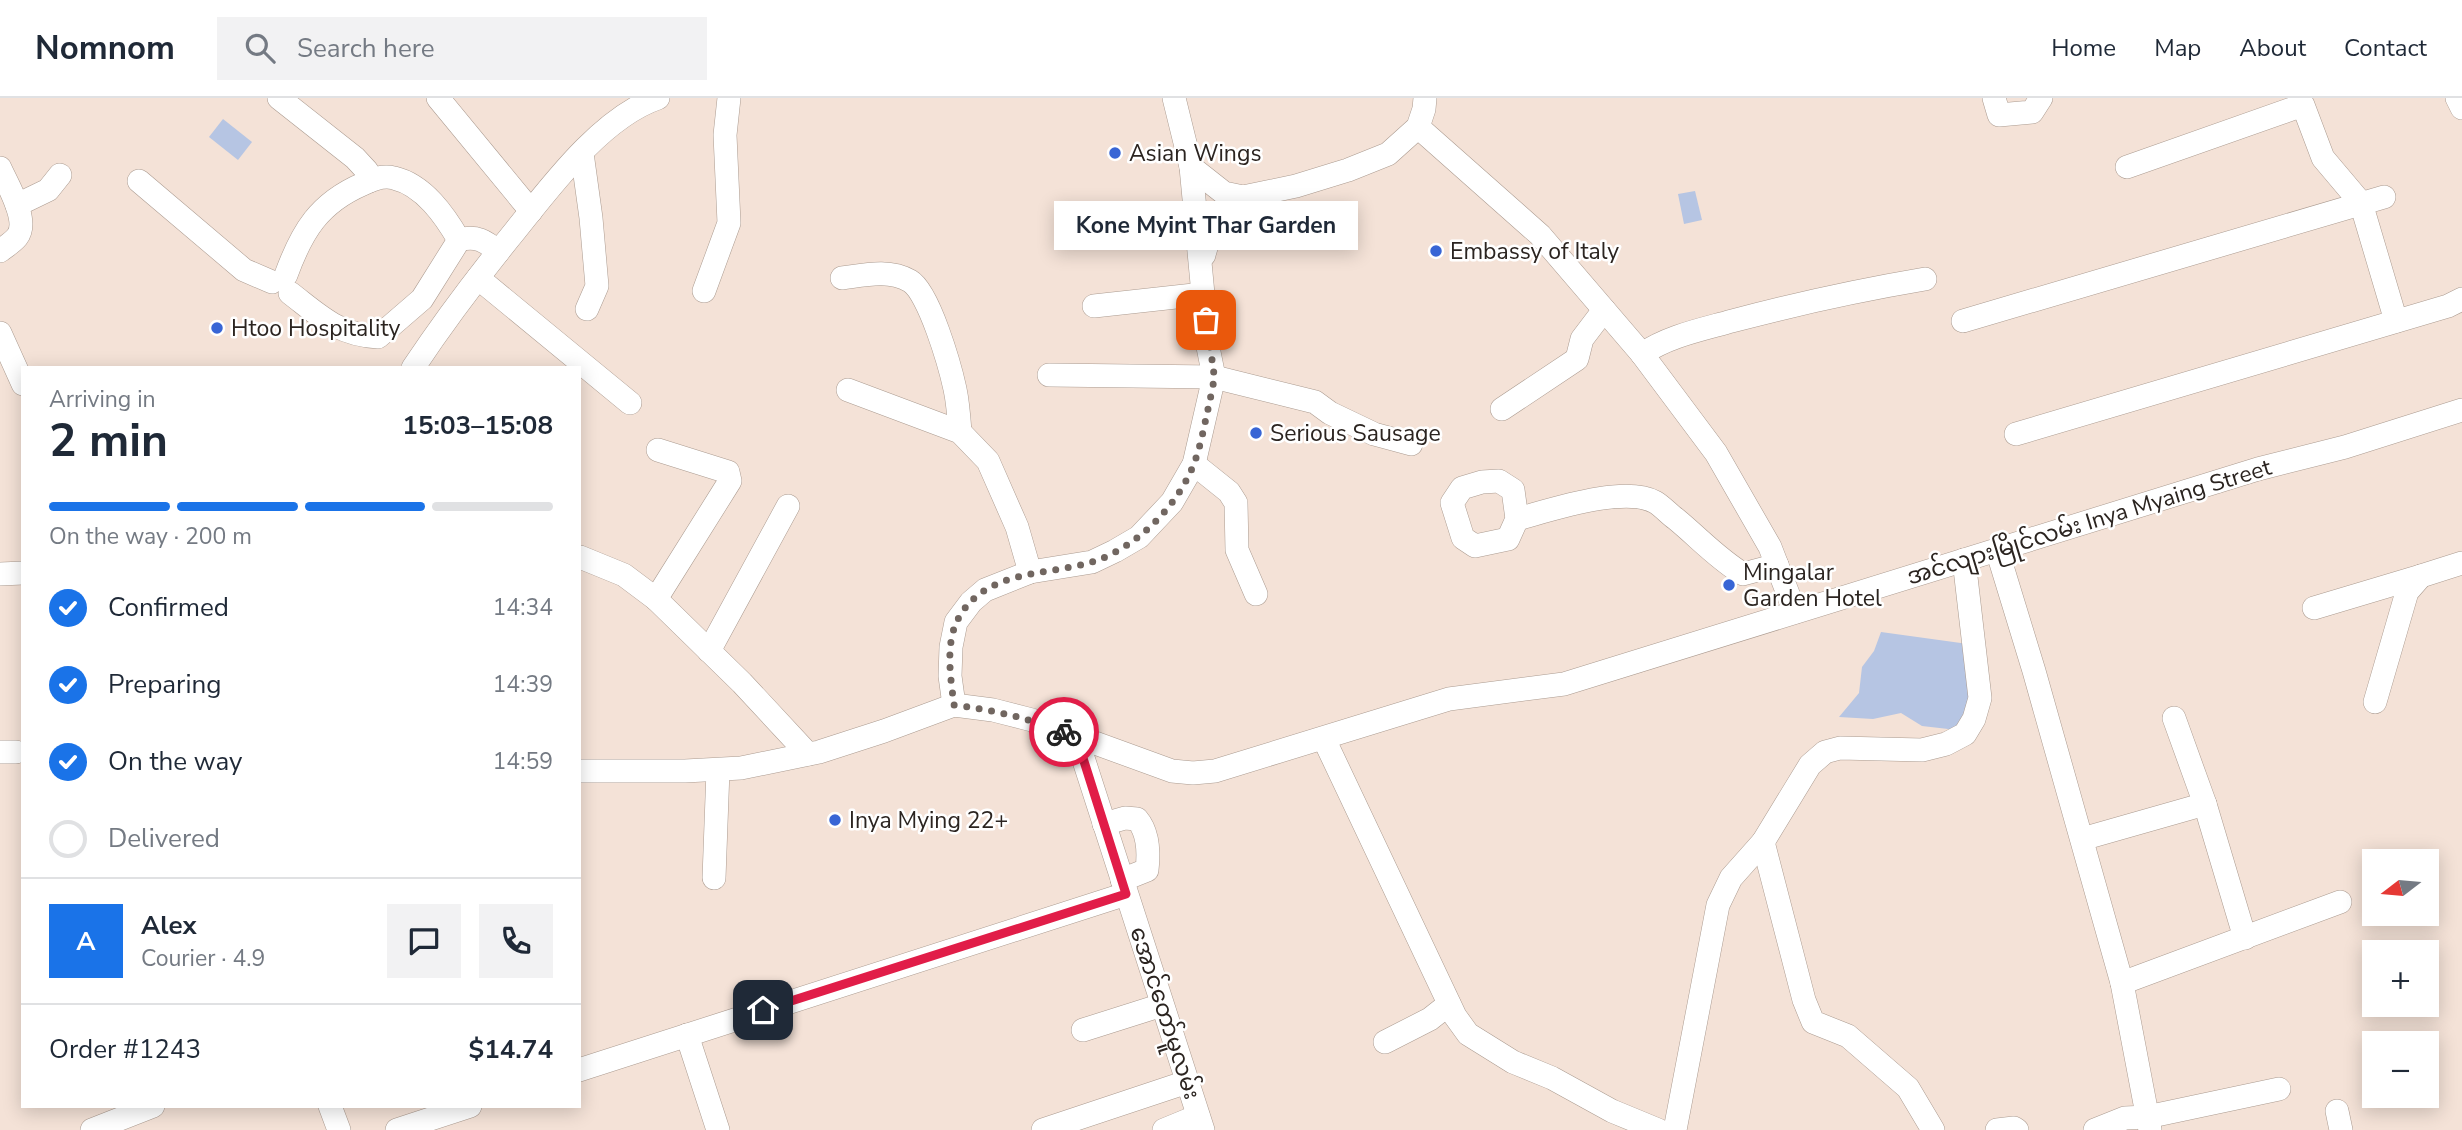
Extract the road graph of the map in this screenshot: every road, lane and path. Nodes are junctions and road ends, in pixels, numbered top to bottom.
1 (279, 98) edge
2 (438, 98) edge
3 (729, 98) edge
4 (1174, 98) edge
5 (1994, 98) edge
6 (2041, 98) edge
7 (2457, 98) edge
8 (649, 100) edge
9 (2462, 108) edge
10 (1422, 111) edge
11 (582, 153) junction
12 (1191, 167) junction
13 (2127, 167) dead end
14 (0, 168) edge
15 (60, 175) dead end
16 (139, 181) dead end
17 (369, 181) junction
18 (1243, 197) junction
19 (2384, 197) dead end
20 (2361, 204) junction
21 (17, 205) junction
22 (531, 211) junction
23 (459, 240) junction
24 (0, 251) edge
25 (498, 252) junction
26 (1202, 265) junction
27 (478, 278) junction
28 (842, 278) dead end
29 (1925, 279) dead end
30 (283, 284) junction
31 (704, 290) dead end
32 (1203, 294) junction
33 (2462, 299) edge
34 (1094, 306) dead end
35 (587, 309) dead end
36 (1604, 310) junction
37 (1963, 321) dead end
38 (2396, 321) junction
39 (0, 333) edge
40 (1642, 354) junction
41 (414, 366) edge
42 (1049, 375) dead end
43 (1214, 377) junction
44 (21, 380) edge
45 (848, 390) dead end
46 (631, 403) dead end
47 (1502, 409) dead end
48 (2460, 417) edge
49 (960, 432) junction
50 (2015, 434) dead end
51 (1411, 444) dead end
52 (658, 450) dead end
53 (1194, 464) junction
54 (788, 506) dead end
55 (1517, 519) dead end
56 (1997, 550) junction
57 (581, 557) edge
58 (1965, 560) junction
59 (2462, 563) edge
60 (1777, 565) junction
61 (1030, 572) junction
62 (21, 573) edge
63 (0, 574) edge
64 (2421, 576) junction
65 (1256, 594) dead end
66 (656, 599) junction
67 (2314, 608) dead end
68 (1795, 612) junction
69 (709, 651) junction
70 (2375, 702) dead end
71 (954, 705) junction
72 (2174, 718) dead end
73 (1076, 736) junction
74 (1324, 739) junction
75 (808, 754) junction
76 (718, 770) junction
77 (581, 771) edge
78 (2205, 804) junction
79 (1104, 824) junction
80 (2081, 839) junction
81 (1763, 842) junction
82 (714, 878) dead end
83 (1124, 887) junction
84 (2340, 902) dead end
85 (2245, 938) junction
86 (2122, 983) junction
87 (1162, 1004) junction
88 (1449, 1004) junction
89 (1083, 1030) dead end
90 (687, 1035) junction
91 (1385, 1042) dead end
92 (581, 1069) edge
93 (1187, 1082) junction
94 (2279, 1089) dead end
95 (148, 1108) edge
96 (331, 1108) edge
97 (464, 1108) edge
98 (1200, 1123) edge
99 (2149, 1124) edge
100 (92, 1130) edge
101 (339, 1130) edge
102 (397, 1130) edge
103 (718, 1130) edge
104 (1042, 1130) edge
105 (1164, 1130) edge
106 (1658, 1130) edge
107 (1675, 1130) edge
108 (1933, 1130) edge
109 (1997, 1130) edge
110 (2017, 1130) edge
111 (2095, 1130) edge

1 - 17 street
2 - 22 street
3 - 31 street
4 - 12 street
5 - 6 street
7 - 9 street
8 - 11 street
10 - 18 street
10 - 36 street
11 - 22 street
11 - 35 street
12 - 18 street
12 - 26 street
13 - 20 street
14 - 21 street
15 - 21 street
16 - 30 street
17 - 23 street
17 - 30 street
18 - 26 street
19 - 20 street
20 - 37 street
20 - 38 street
21 - 24 street
22 - 25 street
23 - 25 street
23 - 30 street
25 - 27 street
26 - 32 street
27 - 41 street
27 - 46 street
28 - 49 street
29 - 40 street
32 - 34 street
32 - 43 street
33 - 38 street
36 - 40 street
36 - 47 street
38 - 50 street
39 - 44 street
40 - 60 street
42 - 43 street
43 - 51 street
43 - 53 street
45 - 49 street
48 - 56 street, အင်လျားမြိုင်လမ်း Inya Myaing Street
49 - 61 street
52 - 66 street
53 - 61 street
53 - 65 street
54 - 69 street
55 - 60 street
56 - 58 street, အင်လျားမြိုင်လမ်း Inya Myaing Street
56 - 80 street
57 - 66 street
58 - 68 street, အင်လျားမြိုင်လမ်း Inya Myaing Street
58 - 81 street
59 - 64 street
60 - 68 street
61 - 71 street
62 - 63 street
64 - 67 street
64 - 70 street
66 - 69 street
68 - 74 street, အင်လျားမြိုင်လမ်း Inya Myaing Street
69 - 75 street
71 - 73 street, အင်လျားမြိုင်လမ်း Inya Myaing Street
71 - 75 street, အင်လျားမြိုင်လမ်း Inya Myaing Street
72 - 78 street
73 - 74 street, အင်လျားမြိုင်လမ်း Inya Myaing Street
73 - 79 street, အောင်တော်မူလမ်း
74 - 88 street
75 - 76 street, အင်လျားမြိုင်လမ်း Inya Myaing Street
76 - 77 street, အင်လျားမြိုင်လမ်း Inya Myaing Street
76 - 82 street
78 - 80 street
78 - 85 street
79 - 83 street, အောင်တော်မူလမ်း
79 - 83 street
80 - 86 street
81 - 107 street
81 - 108 street
83 - 87 street, အောင်တော်မူလမ်း
83 - 90 street
84 - 85 street
85 - 86 street
86 - 99 street
87 - 89 street
87 - 93 street, အောင်တော်မူလမ်း
88 - 91 street
88 - 106 street
90 - 92 street
90 - 103 street
93 - 98 street, အောင်တော်မူလမ်း
93 - 104 street
94 - 99 street
95 - 100 street
96 - 101 street
97 - 102 street
98 - 105 street
99 - 111 street
109 - 110 street

